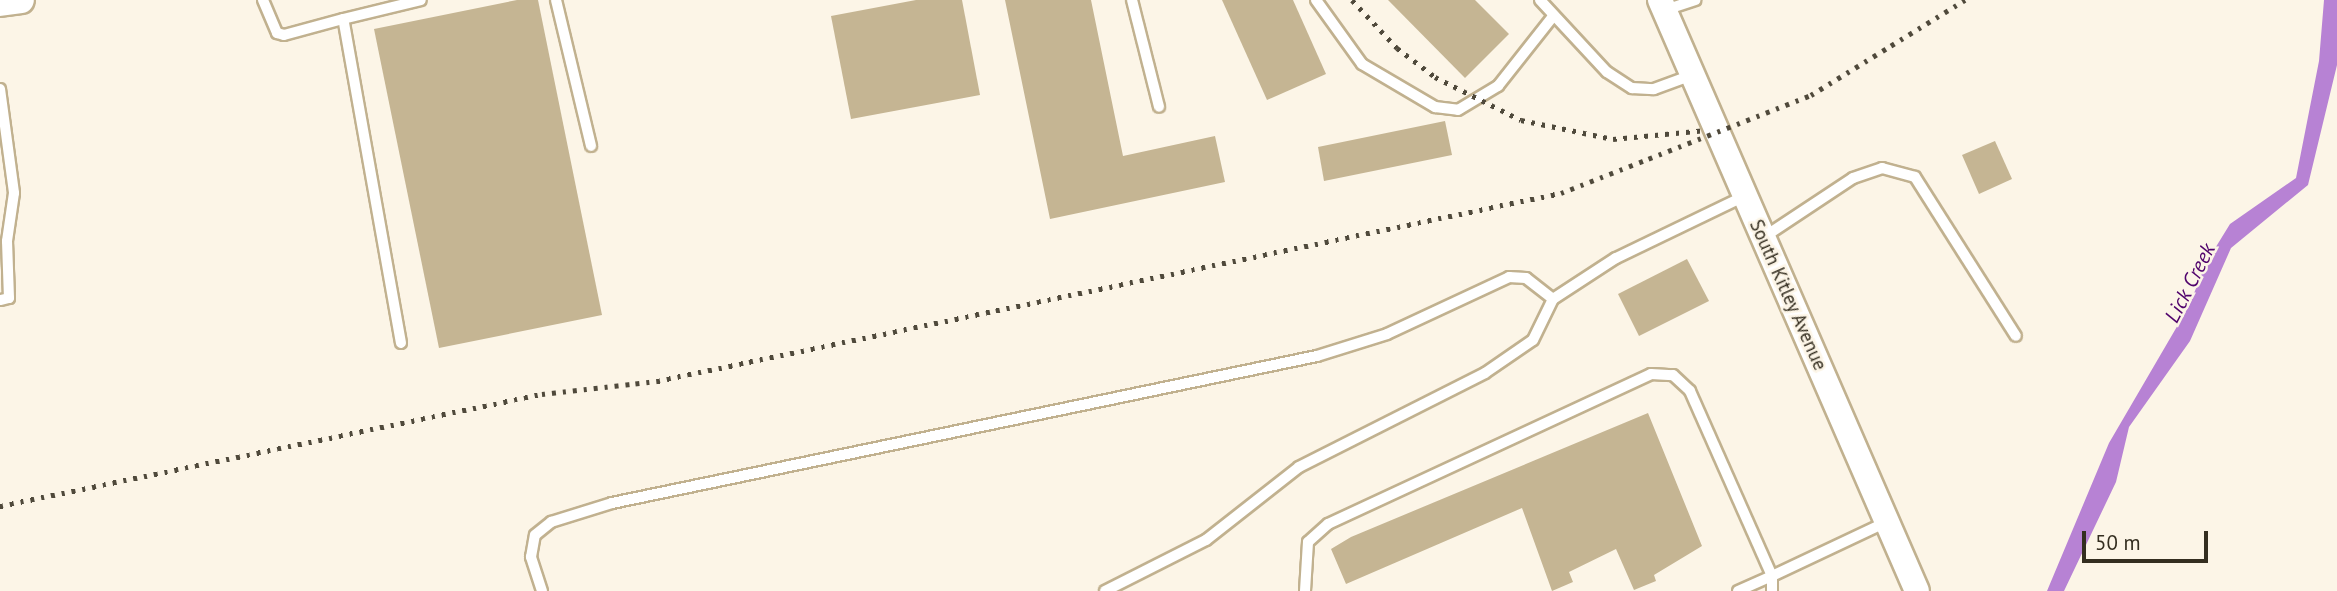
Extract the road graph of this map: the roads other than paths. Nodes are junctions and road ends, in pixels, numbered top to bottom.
1 (21, 0) edge
2 (263, 0) edge
3 (421, 0) edge
4 (556, 0) edge
5 (1132, 0) edge
6 (1316, 0) edge
7 (1539, 0) edge
8 (1695, 0) edge
9 (0, 3) edge
10 (1662, 5) edge
11 (1554, 15) junction
12 (343, 19) junction
13 (1692, 75) junction
14 (0, 89) edge
15 (1159, 107) dead end
16 (591, 146) dead end
17 (1745, 196) junction
18 (1763, 237) junction
19 (3, 241) edge
20 (1553, 299) junction
21 (0, 300) edge
22 (2016, 336) dead end
23 (401, 343) dead end
24 (1887, 522) junction
25 (1772, 576) junction
26 (542, 591) edge
27 (1105, 591) edge
28 (1305, 591) edge
29 (1738, 591) edge
30 (1772, 591) edge
31 (1917, 591) edge

1 - 9 main road
2 - 12 lane
3 - 12 lane
4 - 16 lane
5 - 15 lane
6 - 11 lane
7 - 11 lane
8 - 10 lane
10 - 13 street, South Kitley Avenue
11 - 13 lane
12 - 23 lane
13 - 17 street, South Kitley Avenue
14 - 19 lane
17 - 18 street, South Kitley Avenue
17 - 20 lane
18 - 22 lane
18 - 24 street, South Kitley Avenue
19 - 21 lane
20 - 26 lane
20 - 27 lane
24 - 25 lane
24 - 31 street, South Kitley Avenue
25 - 28 lane
25 - 29 lane
25 - 30 lane

